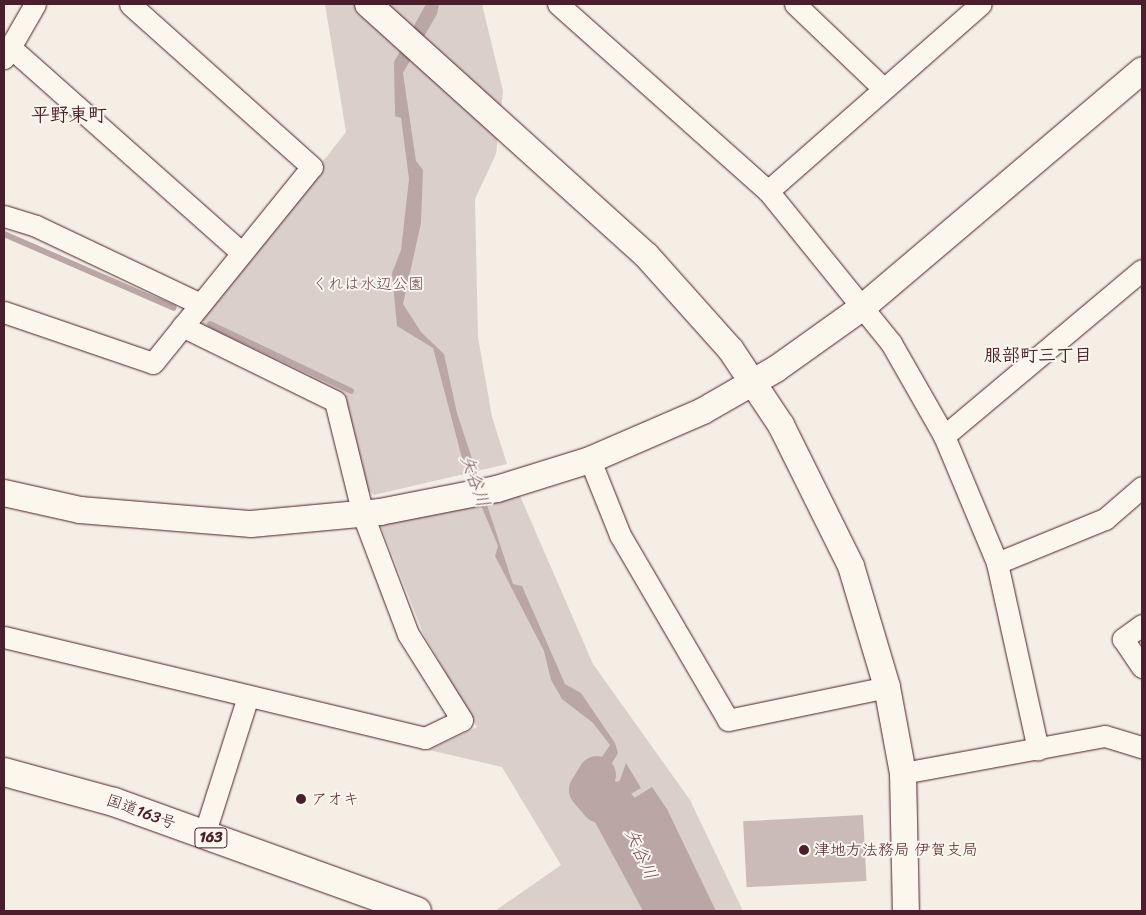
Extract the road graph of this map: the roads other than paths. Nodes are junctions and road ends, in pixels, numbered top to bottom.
1 (35, 4) edge
2 (130, 4) edge
3 (368, 4) edge
4 (558, 4) edge
5 (795, 4) edge
6 (981, 4) edge
7 (7, 53) edge
8 (1142, 70) edge
9 (882, 87) junction
10 (768, 191) junction
11 (4, 216) edge
12 (242, 253) junction
13 (1142, 270) edge
14 (200, 304) junction
15 (863, 307) junction
16 (4, 312) edge
17 (182, 326) junction
18 (754, 382) junction
19 (944, 436) junction
20 (590, 460) junction
21 (1142, 487) edge
22 (4, 493) edge
23 (371, 514) junction
24 (997, 563) junction
25 (1142, 625) edge
26 (4, 637) edge
27 (1142, 667) edge
28 (887, 687) junction
29 (248, 696) junction
30 (1142, 747) edge
31 (1038, 750) junction
32 (4, 772) edge
33 (903, 773) junction
34 (204, 835) junction
35 (417, 911) edge
36 (906, 911) edge

1 - 7 street
2 - 12 street
3 - 18 street
4 - 10 street
5 - 9 street
6 - 9 street
7 - 12 street
8 - 15 street
9 - 10 street
10 - 15 street
11 - 14 street
12 - 14 street
13 - 19 street
14 - 17 street
15 - 18 street
15 - 19 street
16 - 17 street
17 - 23 street
18 - 20 street
18 - 28 street
19 - 24 street
20 - 23 street
20 - 28 street
21 - 24 street
22 - 23 street
23 - 29 street
24 - 31 street
25 - 27 street
26 - 29 street
28 - 33 street
29 - 34 street
30 - 31 street
31 - 33 street
32 - 34 highway, 国道163号 / 163
33 - 36 street
34 - 35 highway, 国道163号 / 163

